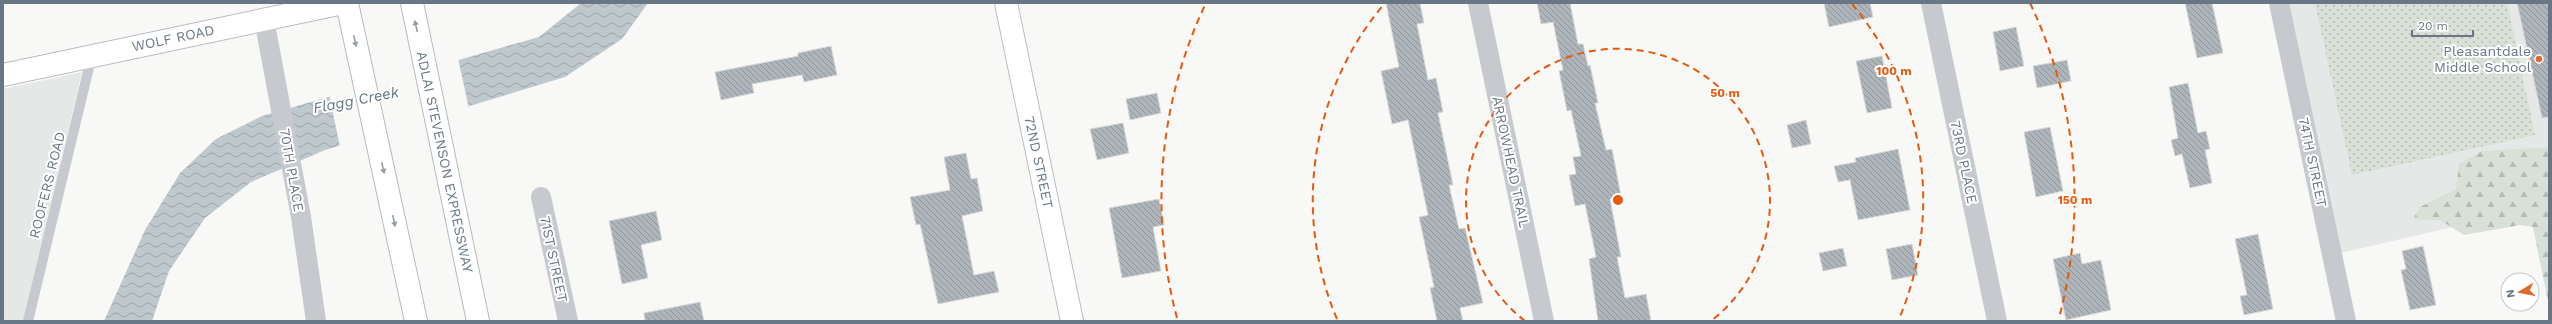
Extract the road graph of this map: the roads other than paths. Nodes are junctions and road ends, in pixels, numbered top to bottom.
1 (343, 3) edge
2 (347, 3) edge
3 (412, 3) edge
4 (1006, 3) edge
5 (1478, 3) edge
6 (1931, 3) edge
7 (2279, 3) edge
8 (264, 20) junction
9 (92, 55) junction
10 (3, 74) edge
11 (541, 197) dead end
12 (401, 251) junction
13 (28, 321) edge
14 (316, 321) edge
15 (411, 321) edge
16 (416, 321) edge
17 (478, 321) edge
18 (568, 321) edge
19 (1072, 321) edge
20 (1544, 321) edge
21 (1997, 321) edge
22 (2346, 321) edge

1 - 8 main road, WOLF ROAD
2 -> 12 main road
17 -> 3 main road, ADLAI STEVENSON EXPRESSWAY
4 - 19 main road, 72ND STREET
5 - 20 street, ARROWHEAD TRAIL
6 - 21 street, 73RD PLACE
7 - 22 street, 74TH STREET
8 - 9 main road, WOLF ROAD
8 - 14 street, 70TH PLACE
9 - 10 main road, WOLF ROAD
9 - 13 lane, ROOFERS ROAD
11 - 18 street, 71ST STREET
12 - 15 main road
12 - 16 main road

